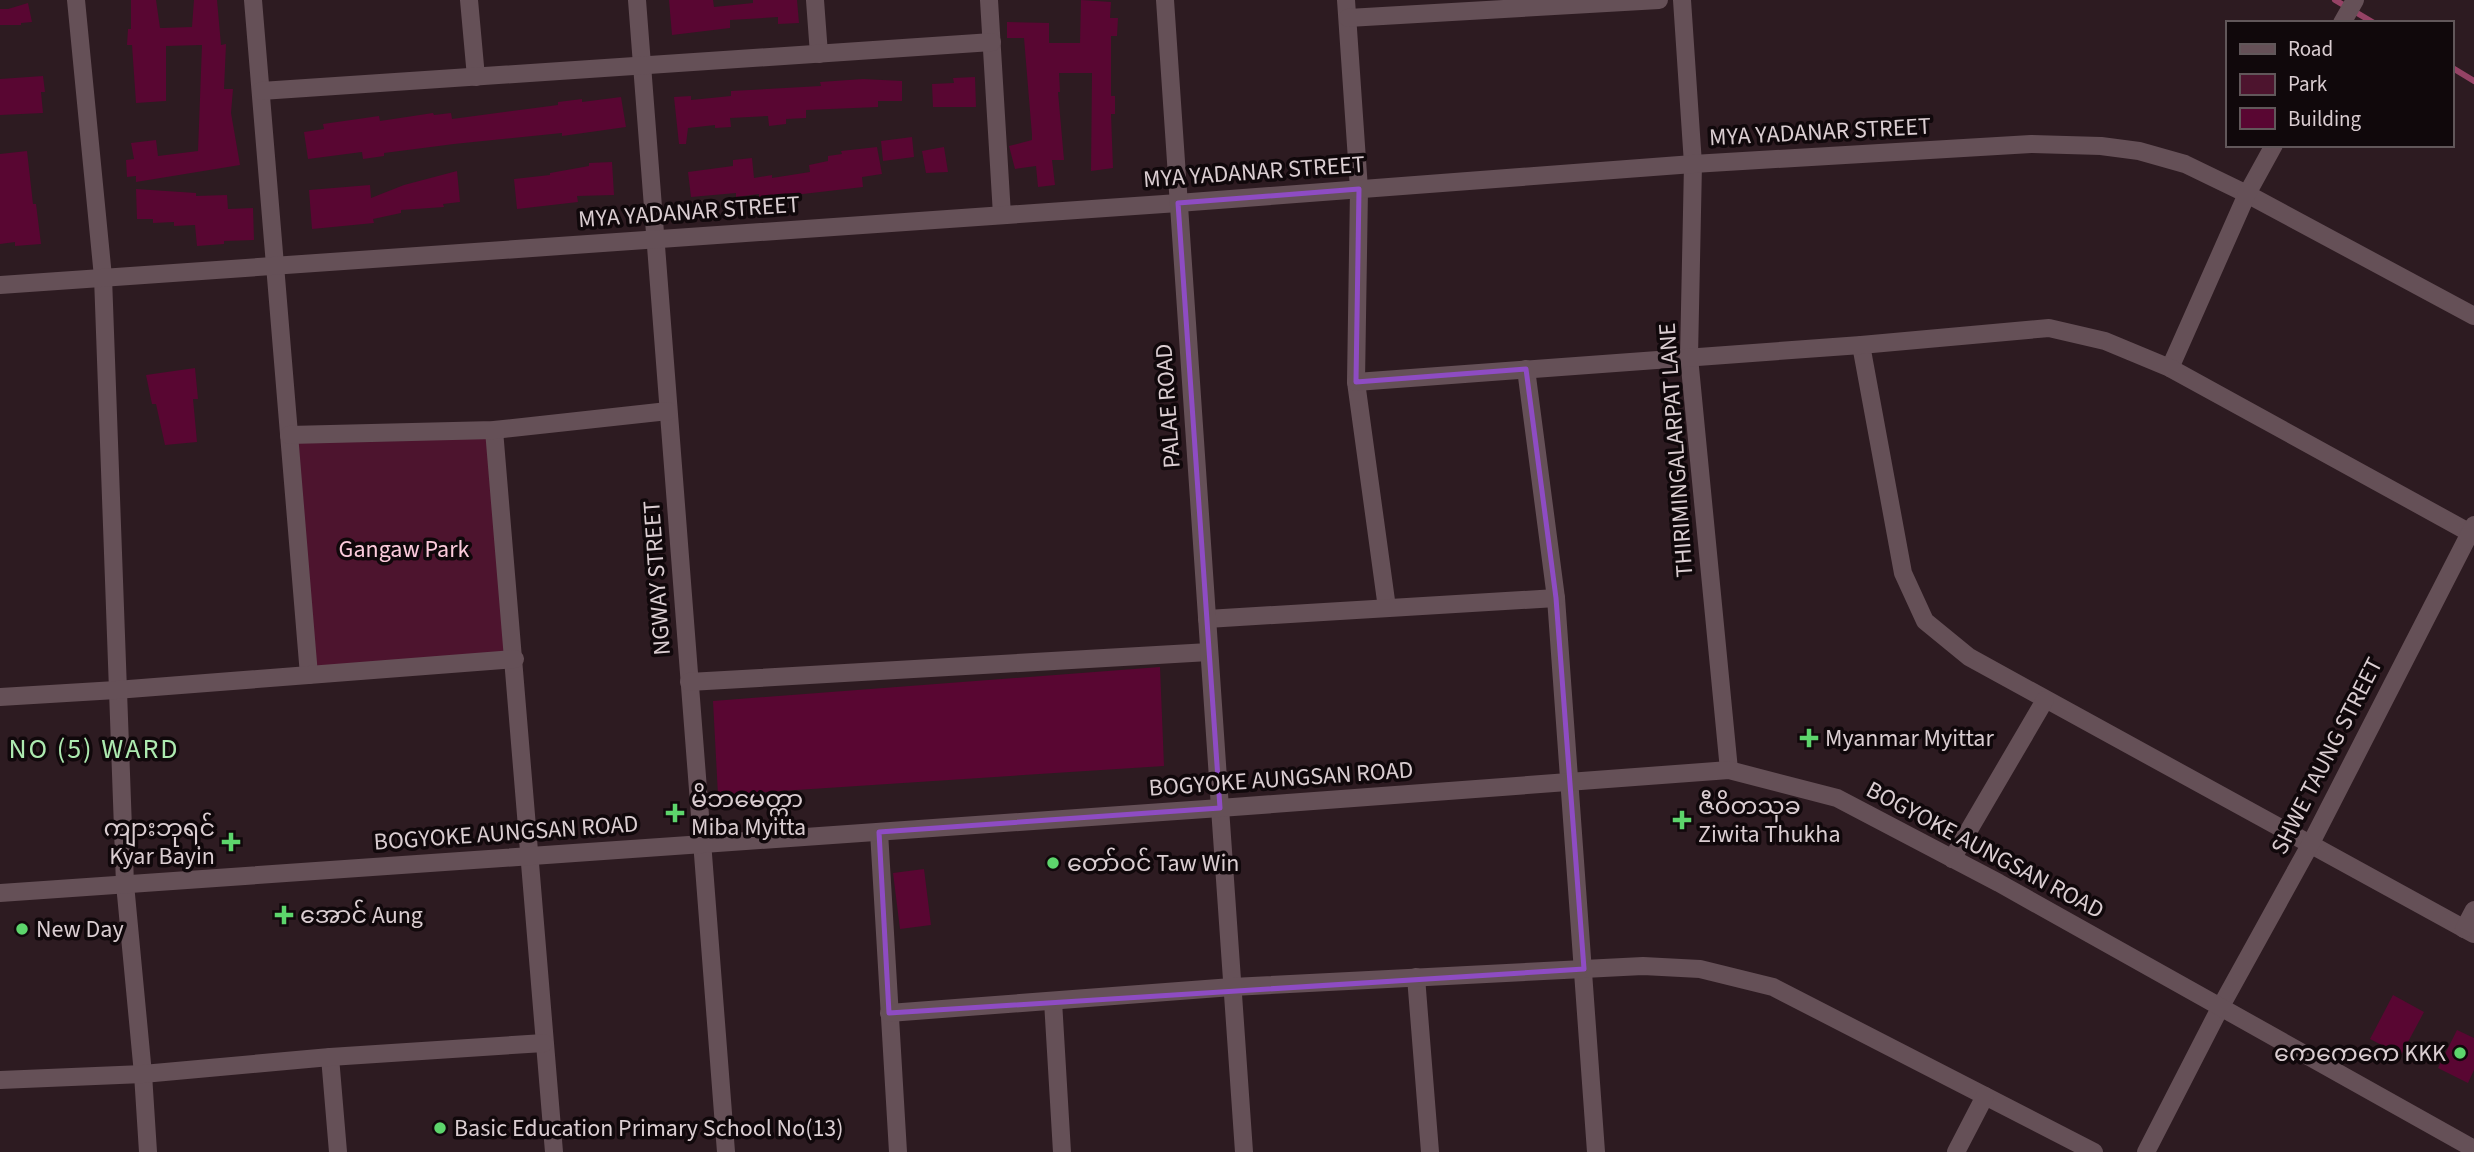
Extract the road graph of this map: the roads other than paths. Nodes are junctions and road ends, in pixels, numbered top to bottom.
1 (76, 0) edge
2 (253, 0) edge
3 (469, 0) edge
4 (637, 0) edge
5 (815, 0) edge
6 (989, 0) edge
7 (1164, 0) edge
8 (1659, 0) edge
9 (1682, 0) edge
10 (2355, 0) edge
11 (1517, 5) edge
12 (1347, 9) edge
13 (2343, 21) edge
14 (992, 42) junction
15 (819, 54) junction
16 (642, 66) junction
17 (476, 77) junction
18 (261, 92) junction
19 (2273, 147) edge
20 (1693, 164) junction
21 (1359, 189) junction
22 (2247, 194) junction
23 (1178, 203) junction
24 (1002, 215) junction
25 (655, 239) junction
26 (275, 266) junction
27 (103, 277) junction
28 (0, 285) edge
29 (2474, 316) edge
30 (1861, 345) junction
31 (1689, 357) junction
32 (2170, 368) junction
33 (1526, 369) junction
34 (1356, 382) junction
35 (668, 411) junction
36 (494, 430) junction
37 (289, 435) junction
38 (2473, 531) edge
39 (1556, 598) junction
40 (1387, 608) junction
41 (1207, 619) junction
42 (1209, 652) junction
43 (514, 659) junction
44 (309, 676) junction
45 (689, 682) junction
46 (116, 690) junction
47 (0, 697) edge
48 (2045, 700) junction
49 (1730, 770) junction
50 (1568, 782) junction
51 (1220, 808) junction
52 (879, 832) junction
53 (702, 844) junction
54 (2310, 845) junction
55 (527, 856) junction
56 (1952, 859) junction
57 (125, 884) junction
58 (0, 893) edge
59 (2474, 910) edge
60 (2469, 932) edge
61 (1584, 969) junction
62 (1416, 977) junction
63 (1232, 987) junction
64 (1053, 1000) junction
65 (2220, 1008) junction
66 (889, 1013) junction
67 (544, 1043) junction
68 (330, 1057) junction
69 (143, 1074) junction
70 (0, 1080) edge
71 (1985, 1096) junction
72 (2474, 1149) edge
73 (148, 1152) edge
74 (338, 1152) edge
75 (554, 1152) edge
76 (726, 1152) edge
77 (898, 1152) edge
78 (1062, 1152) edge
79 (1244, 1152) edge
80 (1430, 1152) edge
81 (1596, 1152) edge
82 (1956, 1152) edge
83 (2094, 1152) edge
84 (2146, 1152) edge

1 - 27 street
2 - 18 street
3 - 17 street
4 - 16 street, NGWAY STREET
5 - 15 street
6 - 14 street
7 - 23 street, PALAE ROAD
8 - 11 street
9 - 20 street, THIRIMINGALARPAT LANE
10 - 13 street
11 - 12 street
12 - 21 street
14 - 15 street
14 - 24 street
15 - 16 street
16 - 17 street
16 - 25 street, NGWAY STREET
17 - 18 street
18 - 26 street
19 - 22 street
20 - 21 street, MYA YADANAR STREET
20 - 22 street, MYA YADANAR STREET
20 - 31 street, THIRIMINGALARPAT LANE
21 - 23 street, MYA YADANAR STREET
21 - 34 street
22 - 29 street, MYA YADANAR STREET
22 - 32 street
23 - 24 street, MYA YADANAR STREET
23 - 41 street, PALAE ROAD
24 - 25 street, MYA YADANAR STREET
25 - 26 street, MYA YADANAR STREET
25 - 35 street, NGWAY STREET
26 - 27 street, MYA YADANAR STREET
26 - 37 street
27 - 28 street, MYA YADANAR STREET
27 - 46 street
30 - 31 street
30 - 32 street
30 - 48 street
31 - 33 street
31 - 49 street, THIRIMINGALARPAT LANE
32 - 38 street
33 - 34 street
33 - 39 street
34 - 40 street
35 - 36 street
35 - 45 street, NGWAY STREET
36 - 37 street
36 - 43 street
37 - 44 street
38 - 54 street, SHWE TAUNG STREET
39 - 40 street
39 - 50 street
40 - 41 street
41 - 42 street, PALAE ROAD
42 - 45 street
42 - 51 street, PALAE ROAD
43 - 44 street
43 - 55 street
44 - 46 street
45 - 53 street, NGWAY STREET
46 - 47 street
46 - 57 street
48 - 54 street
48 - 56 street
49 - 50 street, BOGYOKE AUNGSAN ROAD
49 - 56 street, BOGYOKE AUNGSAN ROAD
50 - 51 street, BOGYOKE AUNGSAN ROAD
50 - 61 street
51 - 52 street, BOGYOKE AUNGSAN ROAD
51 - 63 street, PALAE ROAD
52 - 53 street, BOGYOKE AUNGSAN ROAD
52 - 66 street
53 - 55 street, BOGYOKE AUNGSAN ROAD
53 - 76 street, NGWAY STREET
54 - 60 street
54 - 65 street, SHWE TAUNG STREET
55 - 57 street, BOGYOKE AUNGSAN ROAD
55 - 67 street
56 - 65 street, BOGYOKE AUNGSAN ROAD
57 - 58 street, BOGYOKE AUNGSAN ROAD
57 - 69 street
59 - 60 street
61 - 62 street
61 - 71 street
61 - 81 street
62 - 63 street
62 - 80 street
63 - 64 street
63 - 79 street, PALAE ROAD
64 - 66 street
64 - 78 street
65 - 72 street, BOGYOKE AUNGSAN ROAD
65 - 84 street, SHWE TAUNG STREET
66 - 77 street
67 - 68 street
67 - 75 street
68 - 69 street
68 - 74 street
69 - 70 street
69 - 73 street
71 - 82 street
71 - 83 street

